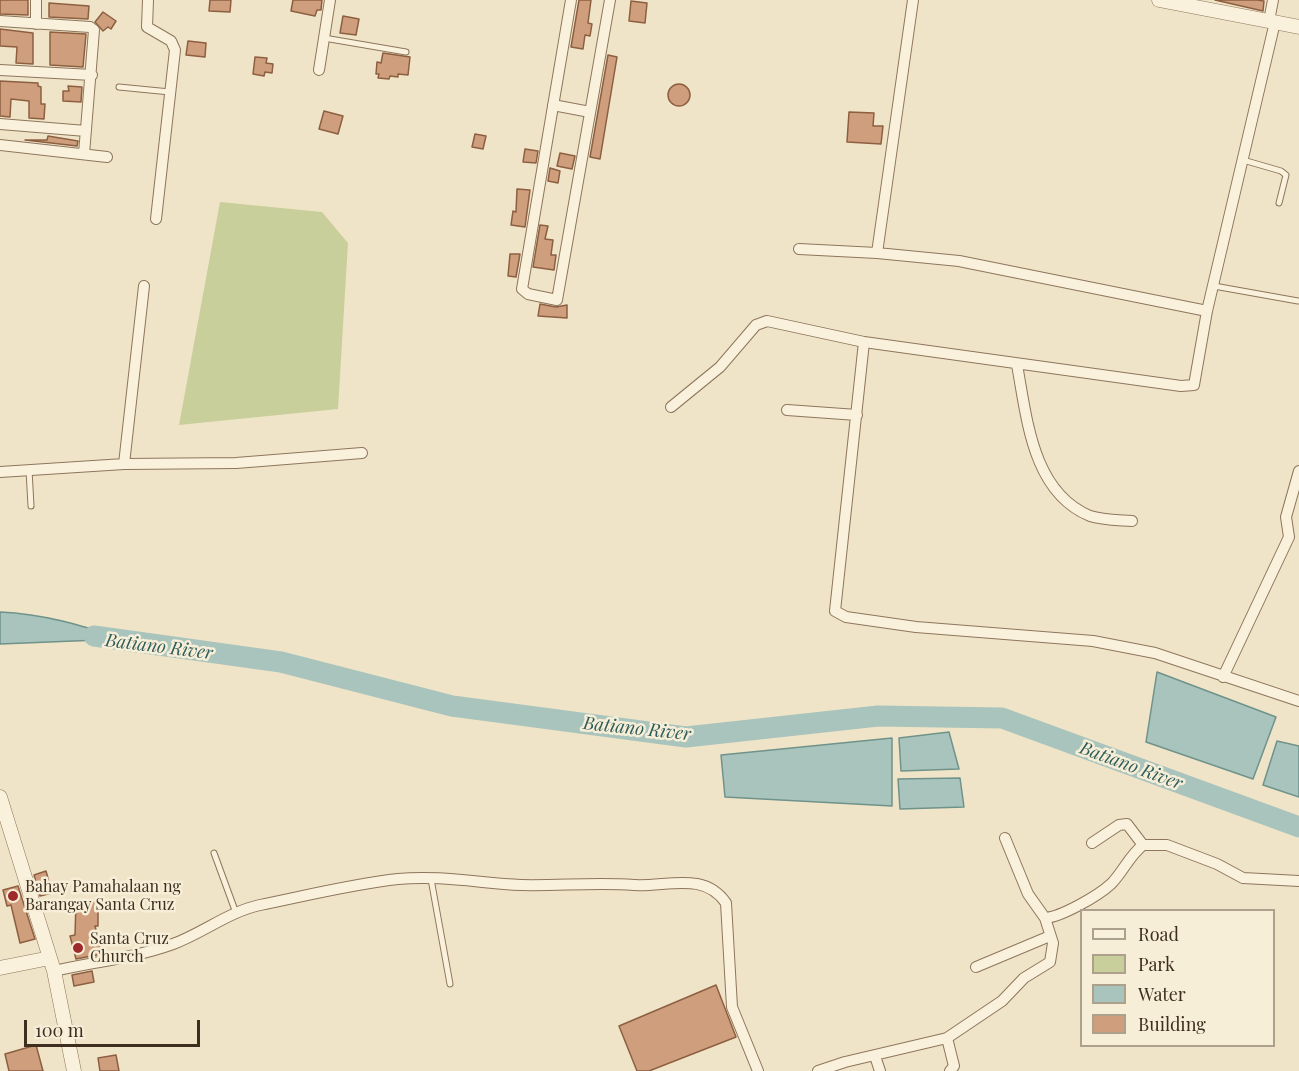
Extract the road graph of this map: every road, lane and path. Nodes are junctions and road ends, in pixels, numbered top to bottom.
1 (36, 0) edge
2 (148, 0) edge
3 (330, 0) edge
4 (572, 0) edge
5 (610, 0) edge
6 (913, 0) edge
7 (1159, 0) edge
8 (1273, 0) edge
9 (0, 21) edge
10 (1272, 22) junction
11 (36, 24) junction
12 (1299, 27) edge
13 (324, 38) junction
14 (406, 52) dead end
15 (0, 70) edge
16 (319, 70) dead end
17 (92, 75) junction
18 (119, 87) dead end
19 (171, 92) junction
20 (553, 105) junction
21 (590, 112) junction
22 (0, 124) edge
23 (86, 131) junction
24 (0, 145) edge
25 (84, 154) junction
26 (106, 157) dead end
27 (1243, 160) junction
28 (1279, 203) dead end
29 (156, 219) dead end
30 (799, 249) dead end
31 (877, 253) junction
32 (144, 286) dead end
33 (1213, 286) junction
34 (1298, 301) edge
35 (1207, 311) junction
36 (864, 342) junction
37 (1017, 364) junction
38 (671, 407) dead end
39 (787, 410) dead end
40 (857, 415) junction
41 (362, 453) dead end
42 (124, 464) junction
43 (29, 471) junction
44 (1299, 471) edge
45 (0, 472) edge
46 (31, 506) dead end
47 (1132, 521) dead end
48 (1223, 677) junction
49 (1299, 701) edge
50 (0, 797) edge
51 (1005, 838) dead end
52 (1092, 843) dead end
53 (1143, 845) junction
54 (214, 853) dead end
55 (431, 879) junction
56 (1299, 881) edge
57 (236, 913) junction
58 (1045, 918) junction
59 (1050, 936) junction
60 (52, 964) junction
61 (976, 967) dead end
62 (0, 968) edge
63 (450, 984) dead end
64 (947, 1038) junction
65 (875, 1056) junction
66 (74, 1071) edge
67 (758, 1071) edge
68 (818, 1071) edge
69 (880, 1071) edge
70 (950, 1071) edge

1 - 11 street
2 - 19 street
3 - 13 street
4 - 20 street
5 - 21 street
6 - 31 street
7 - 10 street
8 - 10 street
9 - 11 street
10 - 12 street
10 - 27 street
11 - 17 street
13 - 14 lane
13 - 16 street
15 - 17 street
17 - 23 street
18 - 19 lane
19 - 29 street
20 - 21 street
20 - 21 street
22 - 23 street
23 - 25 street
24 - 25 street
25 - 26 street
27 - 28 lane
27 - 33 street
30 - 31 street
31 - 35 street
32 - 42 street
33 - 34 lane
33 - 35 street
35 - 37 street
36 - 37 street
36 - 38 street
36 - 40 street
37 - 47 street
39 - 40 street
40 - 48 street
41 - 42 street
42 - 43 street
43 - 45 street
43 - 46 lane
44 - 48 street
48 - 49 street
50 - 60 street
51 - 58 street
52 - 53 street
53 - 56 street
53 - 58 street
54 - 57 lane
55 - 57 street
55 - 63 lane
55 - 67 street
57 - 60 street
58 - 59 street
59 - 61 street
59 - 64 street
60 - 62 street
60 - 66 street
64 - 65 street
64 - 70 street
65 - 68 street
65 - 69 street

